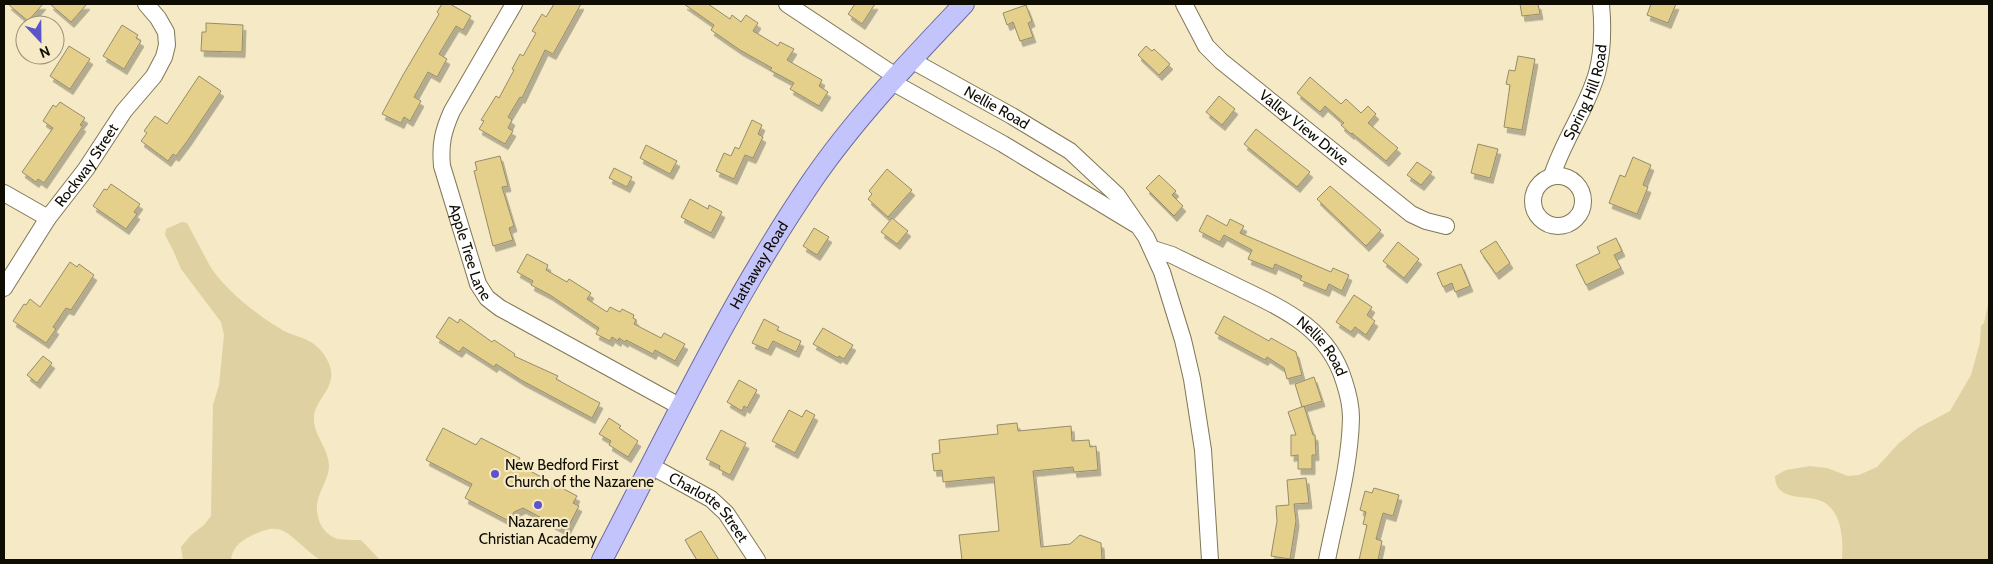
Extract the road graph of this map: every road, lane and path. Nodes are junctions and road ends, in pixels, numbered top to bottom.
1 (146, 4) edge
2 (514, 4) edge
3 (787, 4) edge
4 (964, 4) edge
5 (1184, 4) edge
6 (1601, 4) edge
7 (911, 60) junction
8 (894, 80) junction
9 (1552, 176) dead end
10 (4, 193) edge
11 (48, 218) junction
12 (1139, 226) junction
13 (1446, 226) dead end
14 (1153, 249) junction
15 (4, 288) edge
16 (681, 406) junction
17 (651, 466) junction
18 (602, 560) edge
19 (756, 560) edge
20 (1210, 560) edge
21 (1327, 560) edge

1 - 11 street, Rockway Street
2 - 16 street, Apple Tree Lane
3 - 8 street
4 - 7 main road, Hathaway Road
5 - 13 street, Valley View Drive
6 - 9 street, Spring Hill Road
7 - 8 main road, Hathaway Road
7 - 12 street, Nellie Road
8 - 12 street, Nellie Road
8 - 16 main road, Hathaway Road
10 - 11 street
11 - 15 street, Rockway Street
12 - 14 street, Nellie Road
14 - 20 street
14 - 21 street, Nellie Road
16 - 17 main road, Hathaway Road
17 - 18 main road, Hathaway Road
17 - 19 street, Charlotte Street

